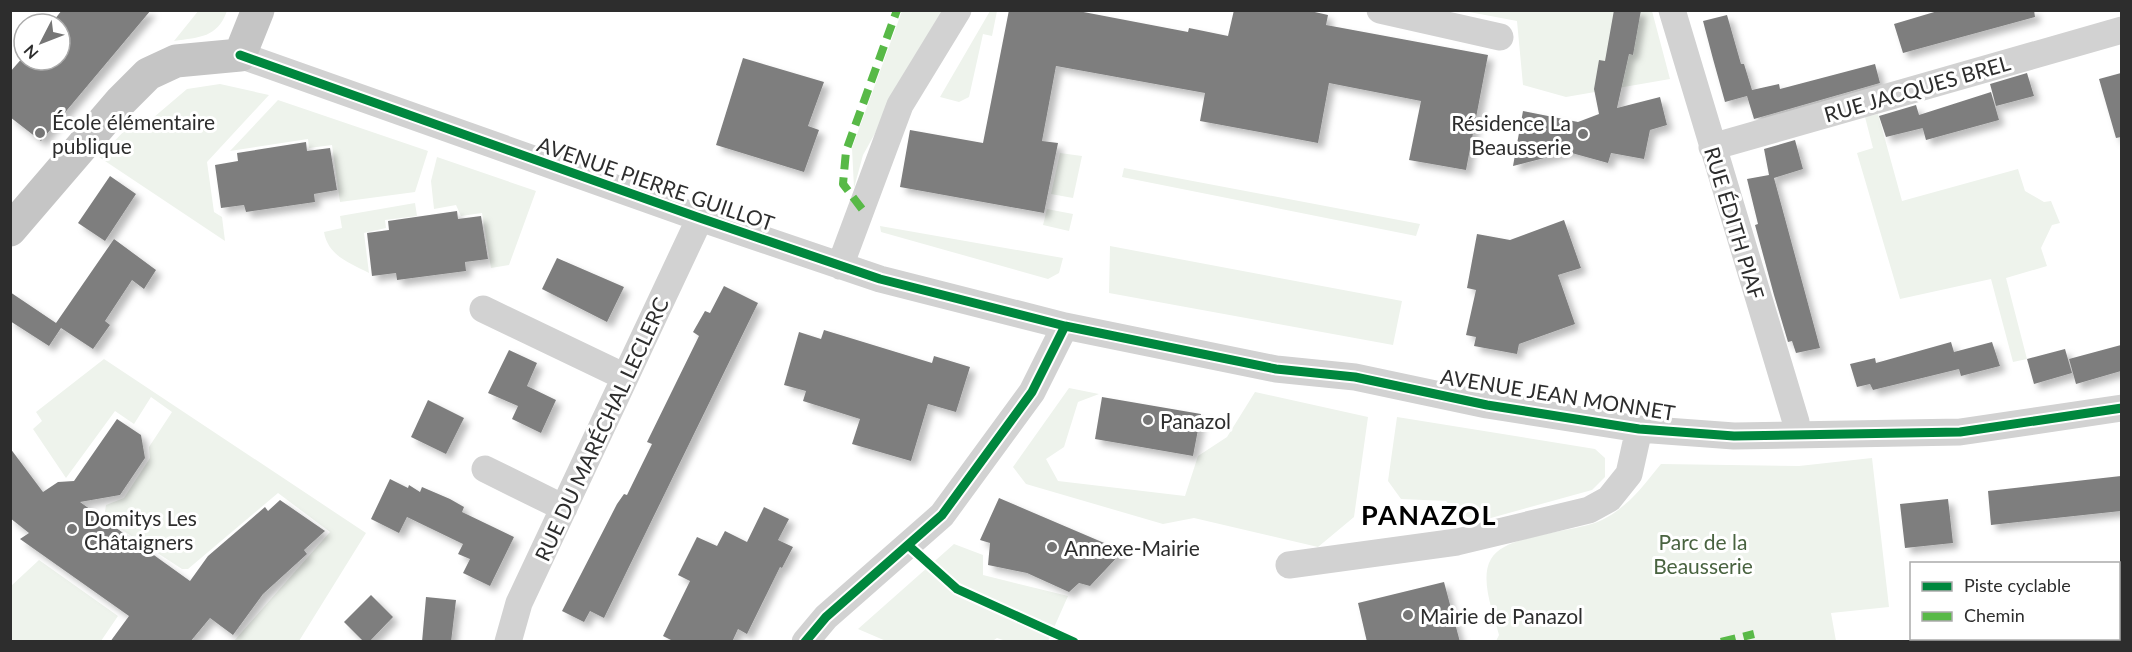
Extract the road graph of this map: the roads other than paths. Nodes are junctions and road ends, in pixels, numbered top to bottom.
1 (258, 10) edge
2 (958, 10) edge
3 (1380, 10) edge
4 (1672, 10) edge
5 (2121, 30) edge
6 (1500, 37) dead end
7 (240, 55) junction
8 (1712, 147) junction
9 (700, 218) junction
10 (10, 230) edge
11 (840, 266) junction
12 (483, 309) dead end
13 (1065, 326) junction
14 (625, 377) junction
15 (2121, 408) edge
16 (1639, 429) junction
17 (1797, 435) junction
18 (485, 469) dead end
19 (564, 508) junction
20 (1289, 565) dead end
21 (508, 642) edge
22 (805, 642) edge

1 - 7 main road
2 - 11 street
3 - 6 street
4 - 8 street, RUE ÉDITH PIAF
5 - 8 street, RUE JACQUES BREL
7 - 9 street, AVENUE PIERRE GUILLOT
7 - 10 main road
8 - 17 street, RUE ÉDITH PIAF
9 - 11 street, AVENUE PIERRE GUILLOT
9 - 14 street, RUE DU MARÉCHAL LECLERC
11 - 13 street, AVENUE PIERRE GUILLOT
12 - 14 street
13 - 16 street, AVENUE JEAN MONNET
13 - 22 street
14 - 19 street, RUE DU MARÉCHAL LECLERC
15 - 17 street, AVENUE JEAN MONNET
16 - 17 street, AVENUE JEAN MONNET
16 - 20 street
18 - 19 street
19 - 21 street, RUE DU MARÉCHAL LECLERC

